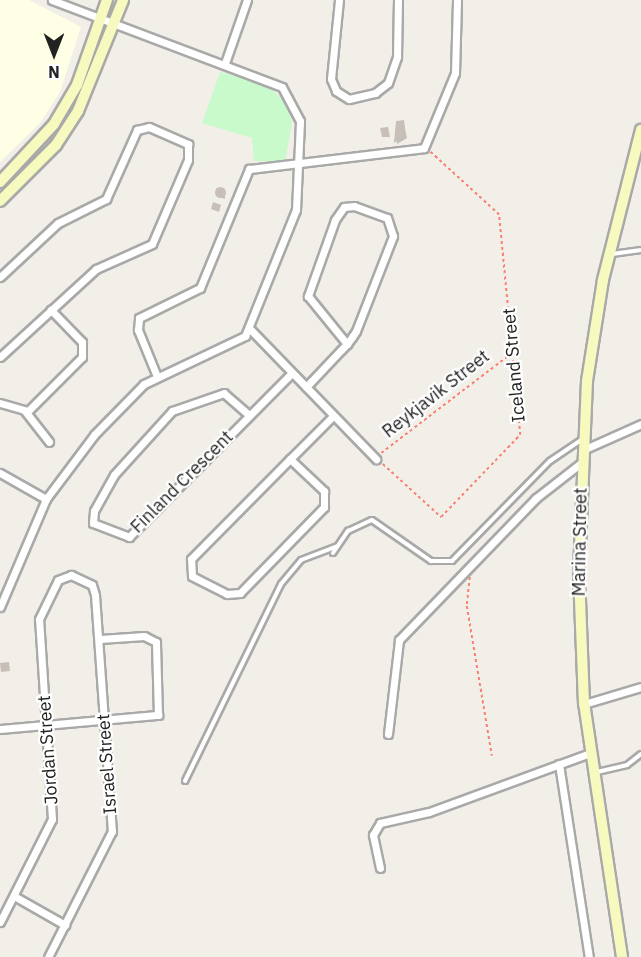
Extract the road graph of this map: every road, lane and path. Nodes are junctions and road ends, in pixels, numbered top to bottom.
1 (52, 0) edge
2 (107, 0) edge
3 (123, 0) edge
4 (247, 0) edge
5 (339, 0) edge
6 (398, 0) edge
7 (457, 0) edge
8 (100, 17) junction
9 (115, 23) junction
10 (225, 63) junction
11 (641, 130) edge
12 (424, 148) junction
13 (297, 166) junction
14 (0, 182) edge
15 (0, 201) edge
16 (641, 250) edge
17 (609, 254) junction
18 (0, 277) edge
19 (51, 310) junction
20 (251, 330) junction
21 (347, 344) junction
22 (513, 352) junction
23 (0, 357) edge
24 (292, 373) junction
25 (156, 374) junction
26 (306, 387) junction
27 (0, 403) edge
28 (25, 411) junction
29 (249, 415) junction
30 (333, 416) junction
31 (641, 424) edge
32 (584, 438) junction
33 (49, 442) dead end
34 (583, 450) junction
35 (290, 459) junction
36 (376, 459) junction
37 (582, 462) junction
38 (0, 473) edge
39 (46, 499) junction
40 (338, 546) junction
41 (333, 554) dead end
42 (472, 565) junction
43 (66, 575) joint
44 (0, 607) edge
45 (100, 639) junction
46 (641, 687) edge
47 (584, 705) junction
48 (104, 721) junction
49 (46, 725) junction
50 (0, 729) edge
51 (388, 734) dead end
52 (590, 753) junction
53 (641, 754) edge
54 (492, 756) dead end
55 (559, 764) junction
56 (593, 772) junction
57 (185, 780) dead end
58 (380, 868) dead end
59 (14, 896) junction
60 (0, 922) edge
61 (65, 925) junction
62 (48, 957) edge
63 (589, 957) edge
64 (622, 957) edge

1 - 8 street
2 - 8 main road
3 - 9 main road
4 - 10 street
5 - 6 street
7 - 12 street
8 - 9 street
8 - 14 main road
9 - 10 street
9 - 15 main road
10 - 13 street
11 - 17 main road, Marina Street
12 - 13 street
12 - 22 path, Iceland Street
13 - 20 street
13 - 25 street
16 - 17 lane
17 - 32 main road, Marina Street
18 - 19 street
19 - 23 street
19 - 28 street
20 - 24 street
20 - 25 street
21 - 21 street
21 - 26 street
22 - 36 path, Reykjavik Street
22 - 36 path, Iceland Street
24 - 26 street
24 - 29 street, Finland Crescent
25 - 39 street
26 - 30 street
27 - 28 street
28 - 33 street
29 - 29 street, Finland Crescent
30 - 35 street
30 - 36 street
31 - 34 street
32 - 34 main road, Marina Street
32 - 40 lane
34 - 37 main road, Marina Street
35 - 35 street
37 - 42 street
37 - 47 main road, Marina Street
38 - 39 street
39 - 44 street
40 - 41 lane
40 - 57 lane
42 - 51 street
42 - 54 path
43 - 45 street, Israel Street
43 - 49 street, Jordan Street
45 - 48 street, Israel Street
45 - 48 street
46 - 47 street
47 - 52 main road, Marina Street
48 - 49 street
48 - 61 street, Israel Street
49 - 50 street
49 - 59 street, Jordan Street
52 - 55 street
52 - 56 main road, Marina Street
53 - 56 lane
55 - 58 street
55 - 63 street
56 - 64 main road, Marina Street
59 - 60 street, Jordan Street
59 - 61 street
61 - 62 street, Israel Street

